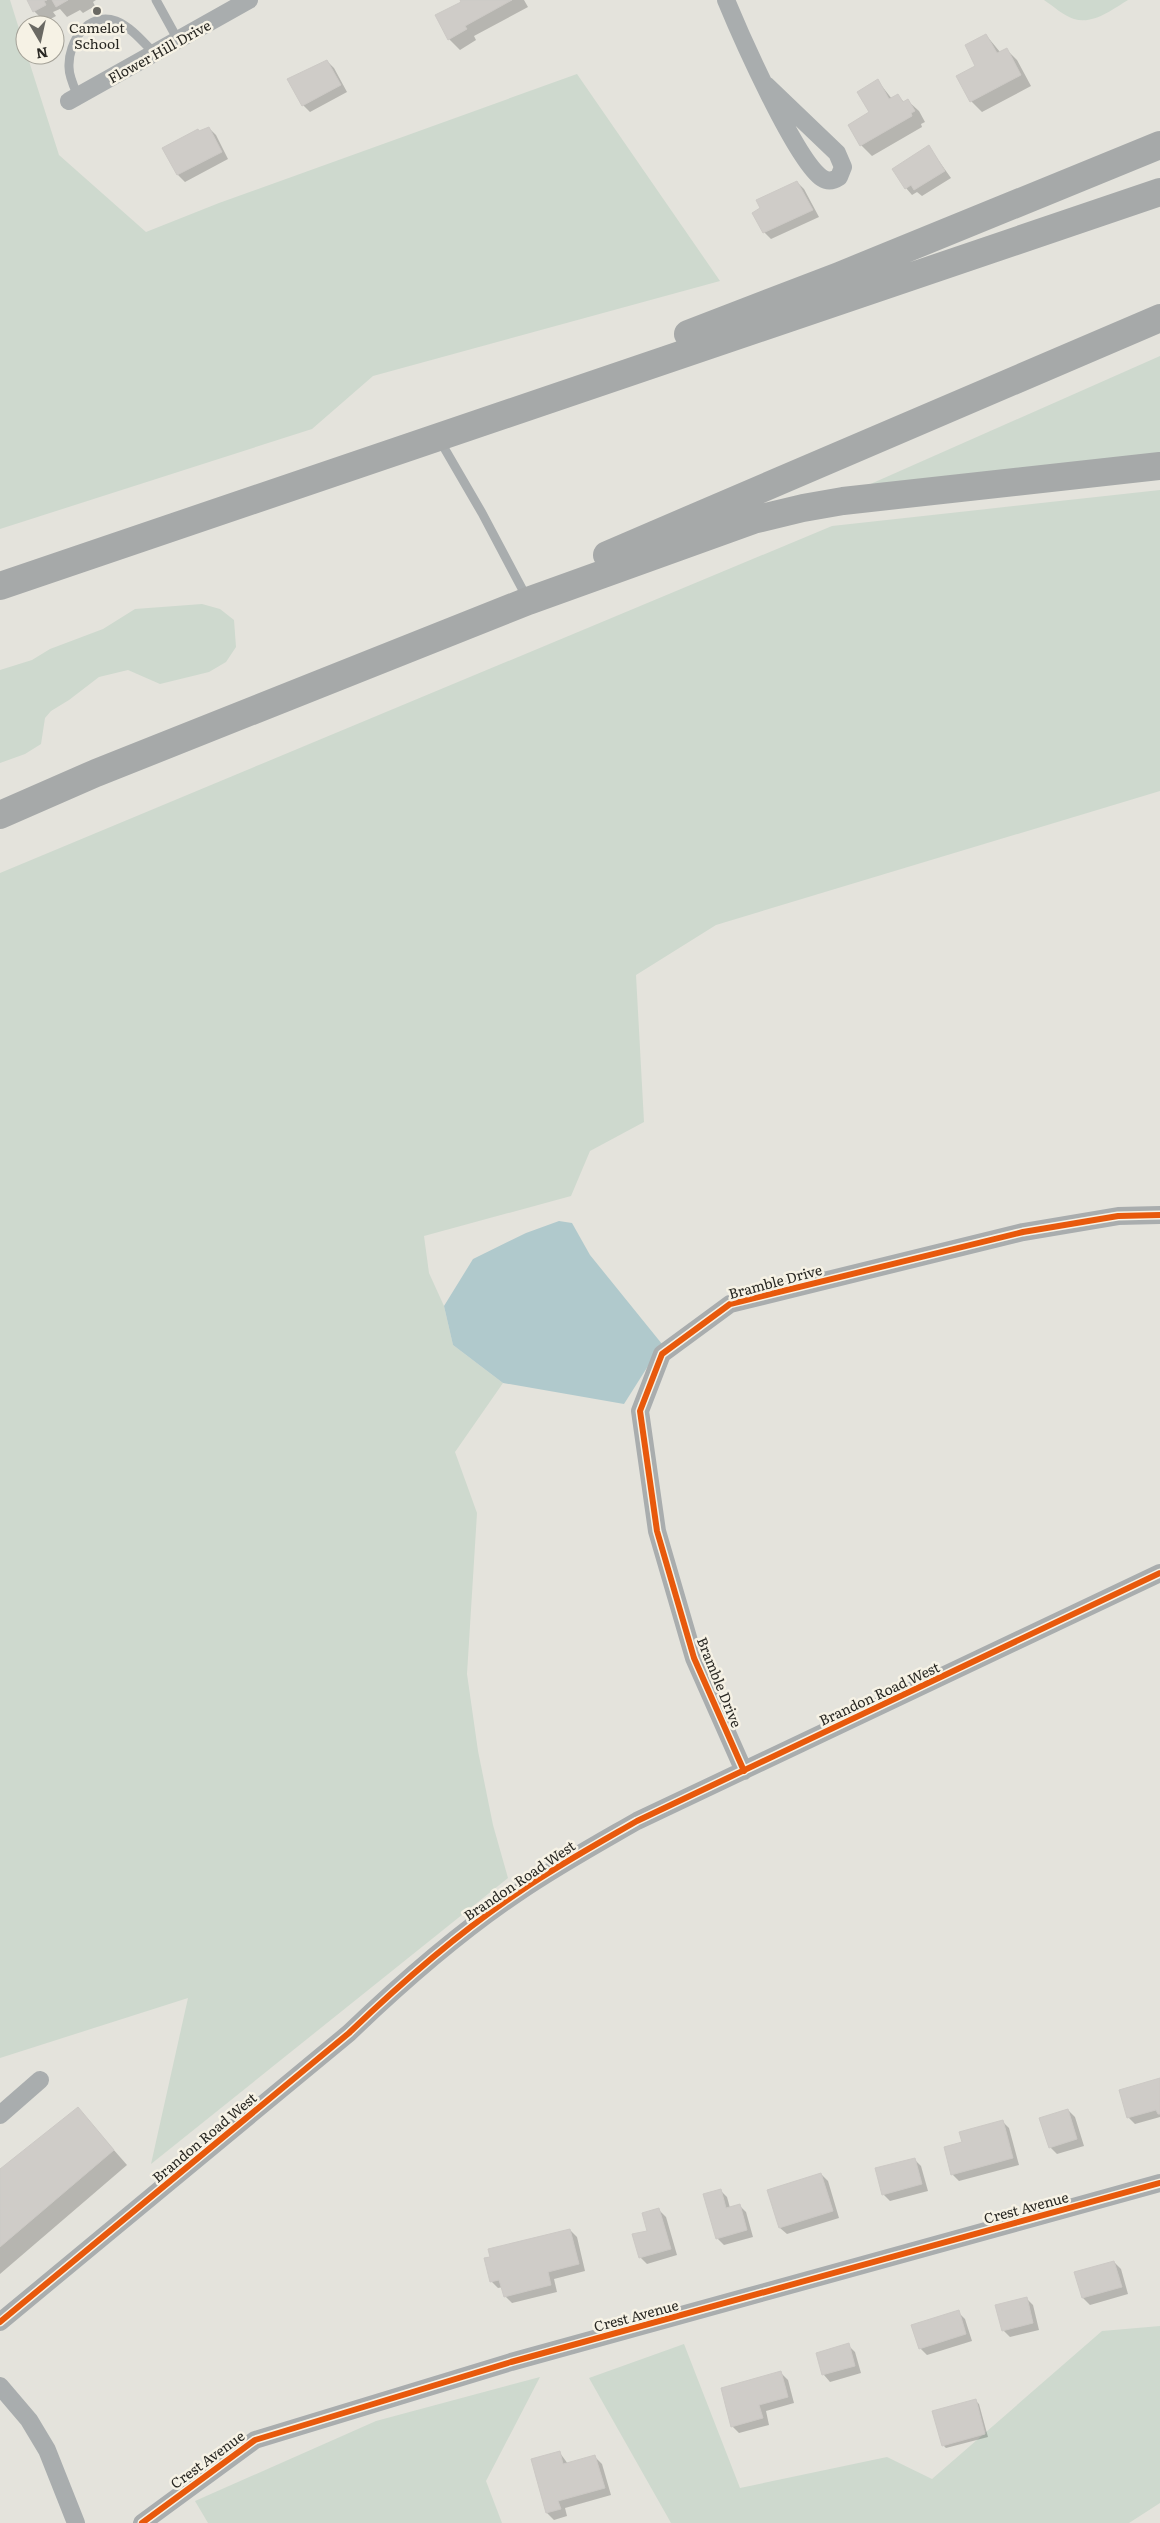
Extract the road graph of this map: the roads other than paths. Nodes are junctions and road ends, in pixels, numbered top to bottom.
1 (156, 0) edge
2 (249, 0) edge
3 (726, 0) edge
4 (178, 40) junction
5 (154, 53) junction
6 (766, 85) junction
7 (73, 99) joint
8 (1160, 146) edge
9 (1160, 192) edge
10 (1160, 318) edge
11 (439, 438) junction
12 (1160, 466) edge
13 (256, 500) junction
14 (0, 586) edge
15 (528, 601) junction
16 (0, 815) edge
17 (1160, 1215) edge
18 (1160, 1573) edge
19 (744, 1771) junction
20 (40, 2080) dead end
21 (0, 2115) edge
22 (1160, 2183) edge
23 (0, 2322) edge
24 (0, 2386) edge
25 (76, 2523) edge
26 (142, 2523) edge

1 - 4 lane
2 - 4 street, Flower Hill Drive
3 - 6 street
4 - 5 street, Flower Hill Drive
5 - 7 street, Flower Hill Drive
5 - 7 lane
6 - 6 street
8 - 13 highway
9 - 11 highway
10 - 15 highway
11 - 13 highway
11 - 15 lane
12 - 15 highway
13 - 14 highway
15 - 16 highway
17 - 19 street, Bramble Drive
18 - 19 street, Brandon Road West
19 - 23 street, Brandon Road West
20 - 21 street
22 - 26 street, Crest Avenue
24 - 25 street

